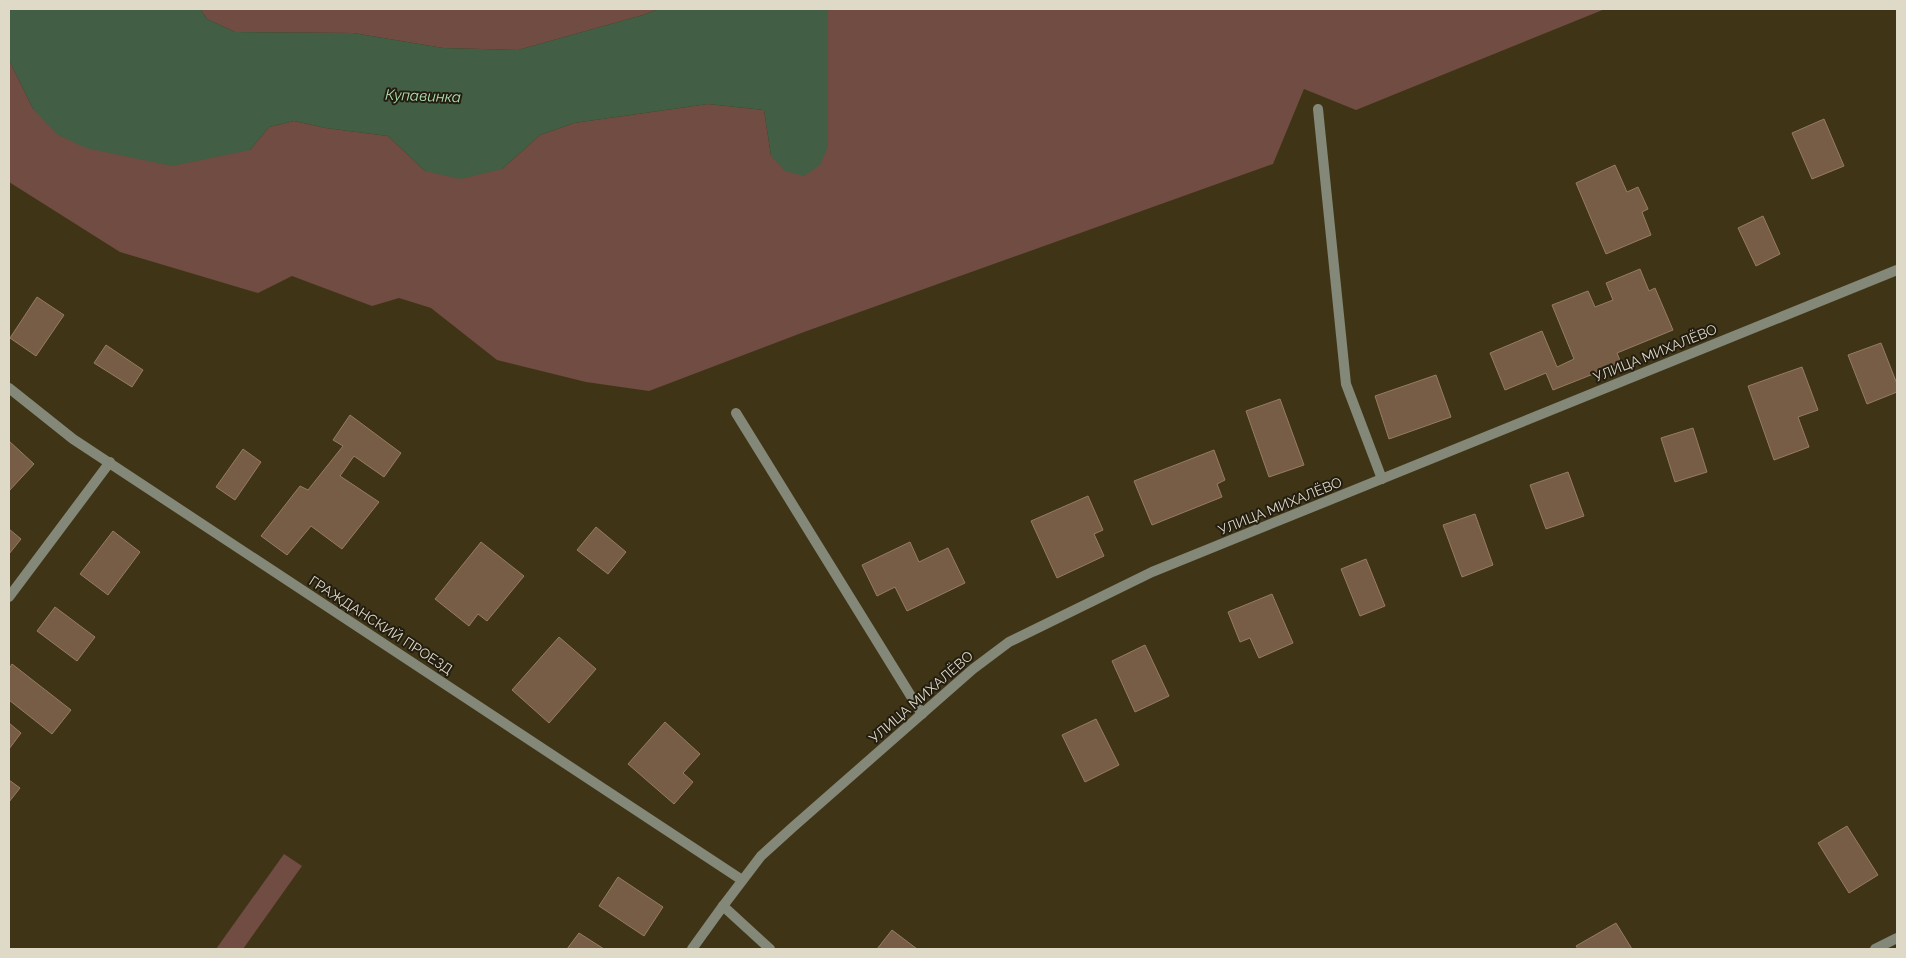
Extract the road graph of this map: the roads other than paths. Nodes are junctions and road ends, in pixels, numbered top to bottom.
1 (1318, 109) dead end
2 (1897, 270) edge
3 (9, 388) edge
4 (736, 413) dead end
5 (110, 462) junction
6 (1382, 479) junction
7 (9, 597) edge
8 (922, 714) junction
9 (742, 880) junction
10 (723, 906) junction
11 (1897, 938) edge
12 (692, 949) edge
13 (770, 949) edge
14 (1875, 949) edge

1 - 6 street
2 - 6 street, УЛИЦА МИХАЛЁВО
3 - 5 street, ГРАЖДАНСКИЙ ПРОЕЗД
4 - 8 street
5 - 7 street
5 - 9 street, ГРАЖДАНСКИЙ ПРОЕЗД
6 - 8 street, УЛИЦА МИХАЛЁВО
8 - 9 street, УЛИЦА МИХАЛЁВО
9 - 10 street, УЛИЦА МИХАЛЁВО
10 - 12 street, УЛИЦА МИХАЛЁВО
10 - 13 street
11 - 14 street

